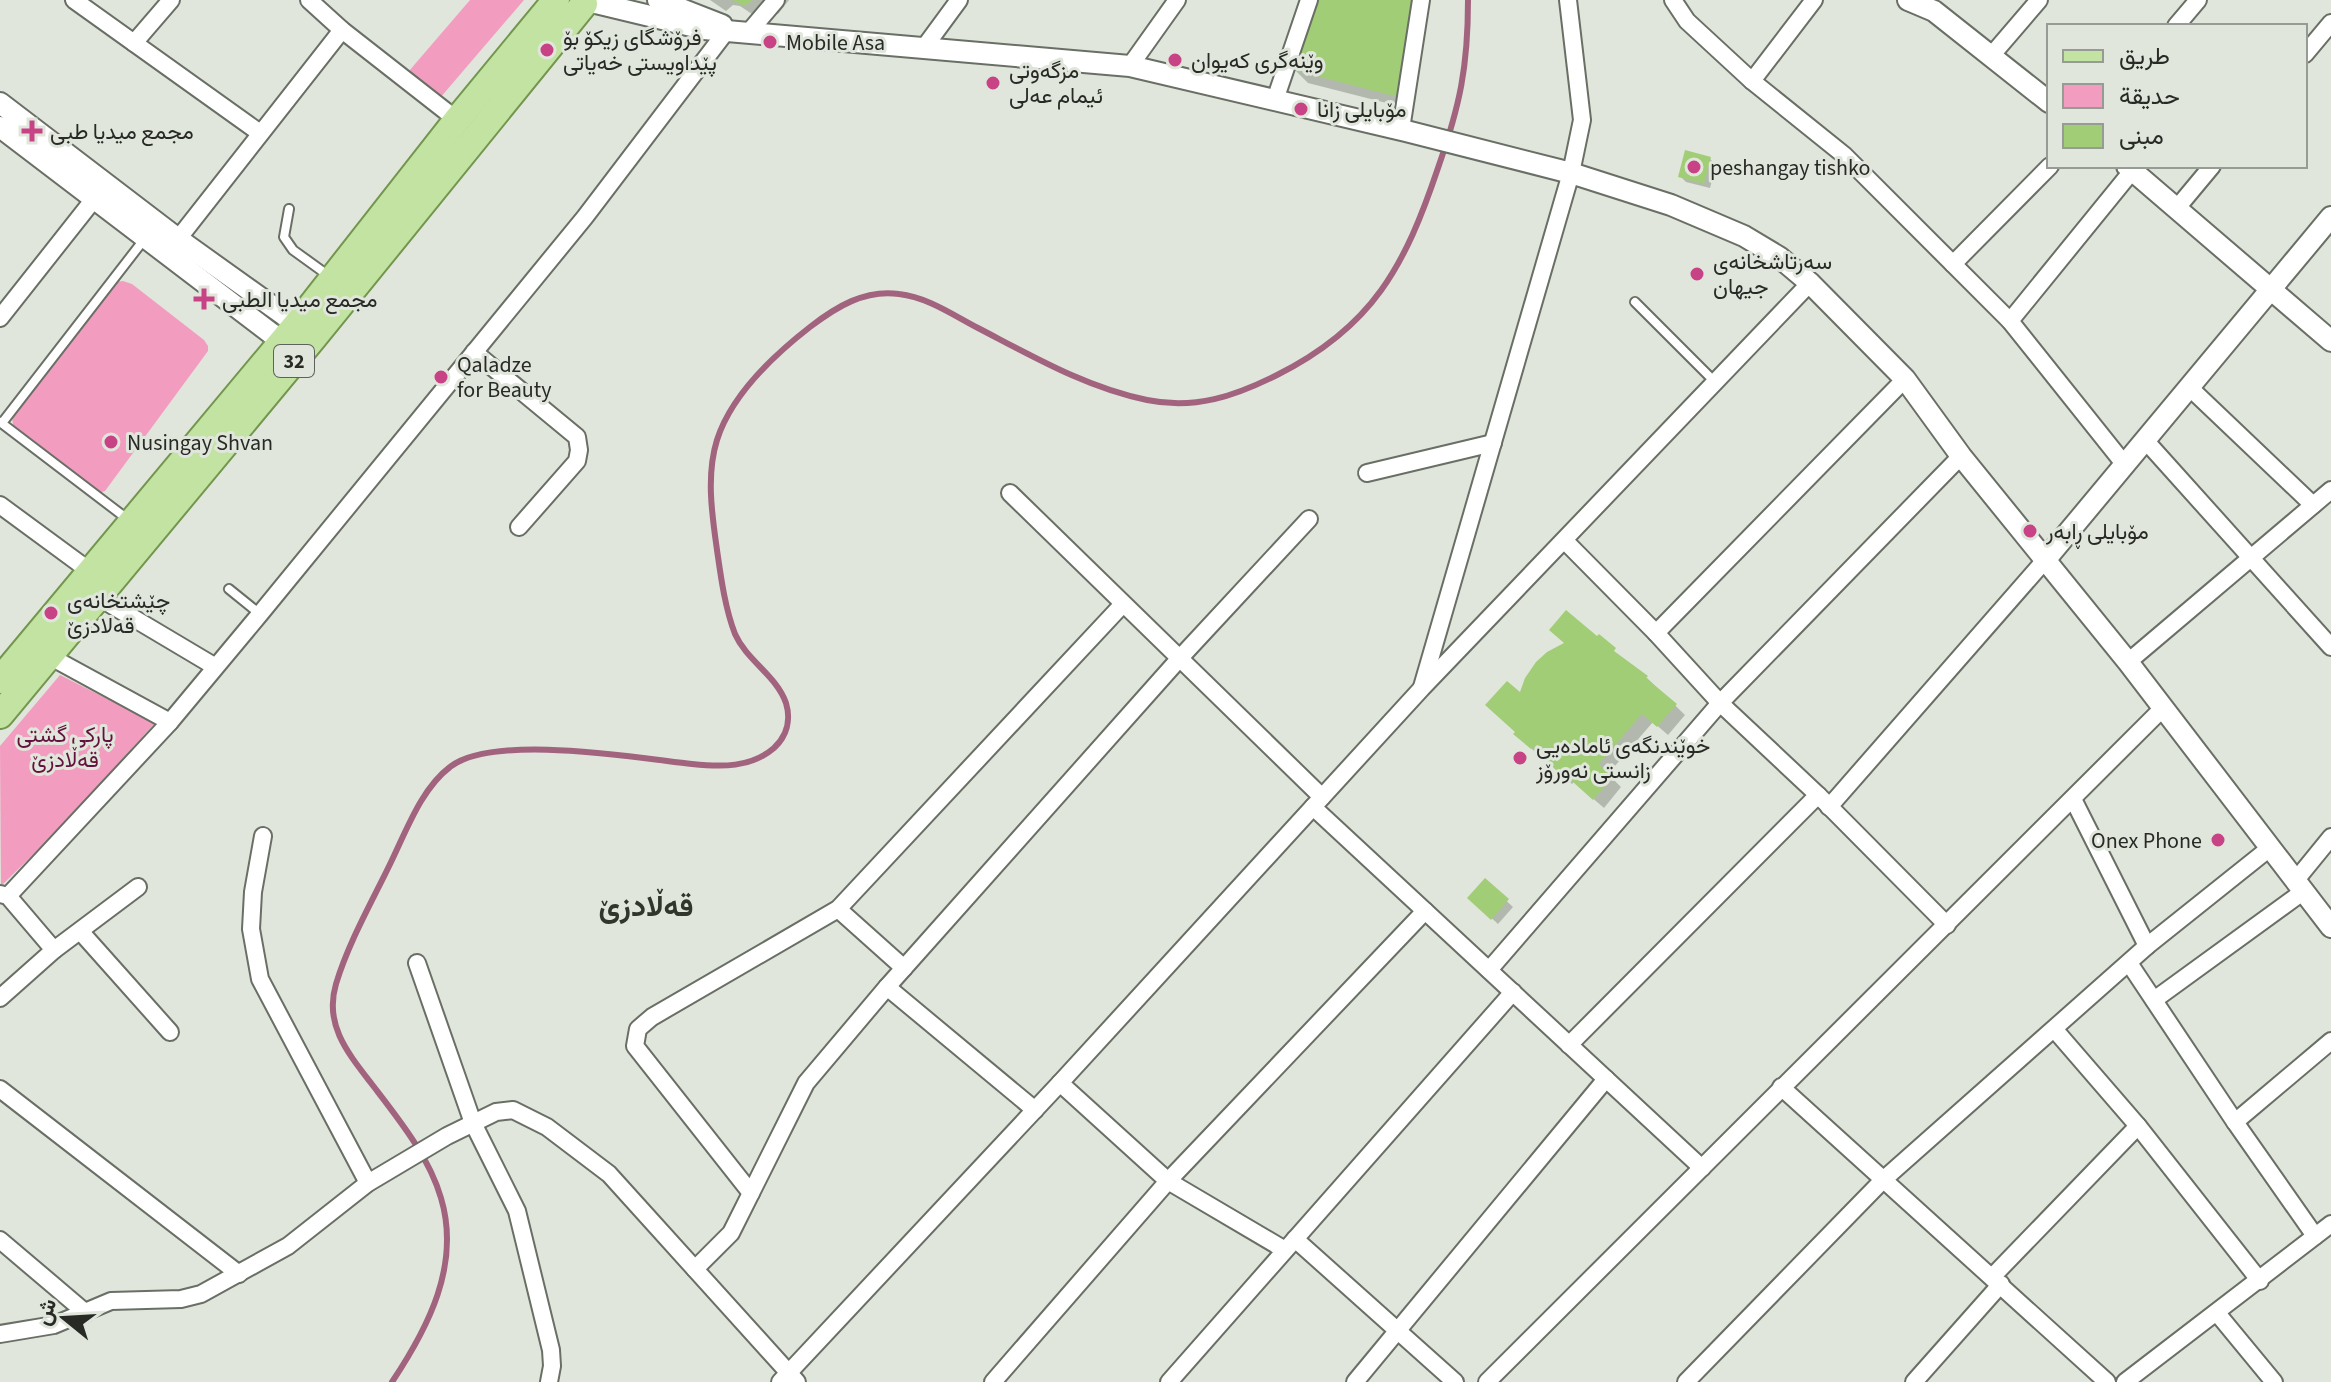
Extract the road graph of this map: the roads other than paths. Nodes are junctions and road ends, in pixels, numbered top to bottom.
1 (74, 0) edge
2 (171, 0) edge
3 (309, 0) edge
4 (556, 0) edge
5 (658, 0) edge
6 (776, 0) edge
7 (959, 0) edge
8 (1177, 0) edge
9 (1309, 0) edge
10 (1421, 0) edge
11 (1568, 0) edge
12 (1673, 0) edge
13 (1814, 0) edge
14 (1908, 0) edge
15 (2039, 0) edge
16 (2198, 0) edge
17 (590, 2) edge
18 (2331, 23) edge
19 (2178, 24) edge
20 (342, 30) junction
21 (739, 31) junction
22 (134, 43) junction
23 (923, 49) junction
24 (2307, 52) edge
25 (1991, 56) junction
26 (1130, 66) junction
27 (1752, 81) junction
28 (1275, 100) junction
29 (2047, 100) edge
30 (0, 103) edge
31 (457, 120) junction
32 (0, 127) edge
33 (1404, 130) junction
34 (260, 133) junction
35 (2048, 168) edge
36 (2130, 168) edge
37 (2210, 168) edge
38 (1571, 173) junction
39 (94, 199) junction
40 (2177, 208) junction
41 (289, 209) dead end
42 (2331, 217) edge
43 (146, 237) junction
44 (178, 239) junction
45 (1953, 264) junction
46 (333, 279) junction
47 (1810, 283) junction
48 (2270, 290) junction
49 (1635, 302) dead end
50 (0, 318) edge
51 (2010, 321) junction
52 (298, 339) junction
53 (2331, 341) edge
54 (474, 352) junction
55 (1905, 379) junction
56 (1714, 381) junction
57 (2189, 387) junction
58 (1, 422) edge
59 (2145, 440) junction
60 (1493, 443) junction
61 (1961, 456) junction
62 (2125, 465) junction
63 (1367, 473) dead end
64 (2331, 490) edge
65 (1010, 493) dead end
66 (0, 505) edge
67 (2313, 505) junction
68 (1309, 519) dead end
69 (132, 523) junction
70 (519, 527) dead end
71 (1565, 541) junction
72 (2251, 557) junction
73 (2046, 559) junction
74 (95, 584) junction
75 (229, 589) dead end
76 (1123, 604) junction
77 (260, 614) junction
78 (1656, 633) junction
79 (2331, 647) edge
80 (49, 656) junction
81 (1179, 659) junction
82 (2128, 662) junction
83 (214, 666) junction
84 (6, 684) edge
85 (1422, 688) junction
86 (1720, 703) junction
87 (2163, 708) junction
88 (0, 715) edge
89 (170, 722) junction
90 (2073, 799) junction
91 (1824, 801) junction
92 (1317, 802) junction
93 (263, 836) dead end
94 (2331, 837) edge
95 (2271, 847) junction
96 (2300, 886) junction
97 (138, 887) dead end
98 (4, 895) edge
99 (838, 909) junction
100 (1425, 911) junction
101 (1947, 925) junction
102 (2331, 927) edge
103 (80, 931) junction
104 (2147, 946) junction
105 (54, 950) junction
106 (417, 963) dead end
107 (2129, 963) junction
108 (904, 968) junction
109 (1489, 970) junction
110 (887, 987) junction
111 (1513, 992) junction
112 (0, 998) edge
113 (2154, 1000) junction
114 (2055, 1030) junction
115 (170, 1032) dead end
116 (2331, 1041) edge
117 (1569, 1045) junction
118 (1606, 1079) junction
119 (1060, 1083) junction
120 (1781, 1087) junction
121 (0, 1089) edge
122 (1035, 1110) junction
123 (2235, 1122) junction
124 (473, 1123) junction
125 (2138, 1126) junction
126 (1702, 1168) junction
127 (1883, 1180) junction
128 (1168, 1181) junction
129 (368, 1183) junction
130 (751, 1193) junction
131 (2331, 1224) edge
132 (2315, 1236) junction
133 (0, 1240) edge
134 (1290, 1244) junction
135 (695, 1269) junction
136 (239, 1274) junction
137 (1997, 1280) junction
138 (2260, 1281) junction
139 (86, 1313) junction
140 (2217, 1313) junction
141 (1398, 1330) junction
142 (0, 1334) edge
143 (788, 1379) edge
144 (549, 1382) edge
145 (993, 1382) edge
146 (1169, 1382) edge
147 (1355, 1382) edge
148 (1455, 1382) edge
149 (1487, 1382) edge
150 (1686, 1382) edge
151 (1914, 1382) edge
152 (2107, 1382) edge
153 (2125, 1382) edge
154 (2274, 1382) edge

1 - 22 street
2 - 22 street
3 - 20 street
4 - 31 main road, 32
5 - 21 street
6 - 21 street
7 - 23 street
8 - 26 street
9 - 28 street
10 - 33 street
11 - 38 street
12 - 27 street
13 - 27 street
14 - 25 street
15 - 25 street
16 - 19 street
17 - 21 street
17 - 52 main road, 32
18 - 24 street
20 - 31 street
20 - 34 street
21 - 23 street
21 - 54 street
22 - 34 street
23 - 26 street
25 - 29 street
26 - 28 street
27 - 45 street
28 - 33 street
30 - 44 street
31 - 46 main road, 32
32 - 39 street
33 - 38 street
34 - 44 street
35 - 45 street
36 - 40 street
36 - 51 street
37 - 40 street
38 - 47 street
38 - 60 street
39 - 43 street
39 - 50 street
40 - 48 street
41 - 46 lane
42 - 48 street
43 - 52 street
43 - 58 lane
44 - 52 street
45 - 51 street
46 - 52 main road, 32
47 - 55 street
47 - 56 street
48 - 53 street
48 - 57 street
49 - 56 lane
51 - 62 street
52 - 69 main road, 32
52 - 74 main road, 32
54 - 70 street
54 - 77 street
55 - 61 street
55 - 78 street
56 - 71 street
57 - 59 street
57 - 67 street
58 - 69 lane
59 - 62 street
59 - 72 street
60 - 63 street
60 - 85 street
61 - 73 street
61 - 86 street
62 - 73 street
64 - 67 street
65 - 76 street
66 - 74 street
67 - 72 street
68 - 81 street
69 - 74 main road, 32
71 - 78 street
71 - 85 street
72 - 79 street
72 - 82 street
73 - 82 street
73 - 91 street
74 - 80 main road, 32
74 - 83 street
74 - 84 main road, 32
75 - 77 lane
76 - 81 street
76 - 99 street
77 - 83 street
78 - 86 street
80 - 84 main road, 32
80 - 89 street
81 - 92 street
81 - 108 street
82 - 87 street
83 - 89 street
84 - 88 main road, 32
85 - 92 street
86 - 91 street
86 - 109 street
87 - 90 street
87 - 95 street
89 - 98 street
90 - 101 street
90 - 104 street
91 - 101 street
91 - 117 street
92 - 100 street
92 - 119 street
93 - 129 street
94 - 96 street
95 - 96 street
95 - 104 street
96 - 102 street
96 - 113 street
97 - 103 street
98 - 105 street
99 - 108 street
99 - 130 street
100 - 109 street
100 - 128 street
101 - 120 street
103 - 105 street
103 - 115 street
104 - 107 street
105 - 112 street
106 - 124 street
107 - 113 street
107 - 114 street
108 - 110 street
109 - 111 street
110 - 122 street
110 - 130 street
111 - 117 street
111 - 134 street
113 - 123 street
114 - 125 street
114 - 127 street
116 - 123 street
117 - 118 street
118 - 126 street
118 - 141 street
119 - 122 street
119 - 128 street
120 - 126 street
120 - 127 street
121 - 136 street
122 - 143 street
123 - 132 street
124 - 129 street
124 - 135 street
124 - 144 street
125 - 137 street
125 - 138 street
126 - 149 street
127 - 137 street
127 - 150 street
128 - 134 street
128 - 145 street
129 - 136 street
130 - 135 street
131 - 132 street
132 - 138 street
133 - 139 street
134 - 141 street
134 - 146 street
135 - 143 street
136 - 139 street
137 - 151 street
137 - 152 street
138 - 140 street
139 - 142 street
140 - 153 street
140 - 154 street
141 - 147 street
141 - 148 street

